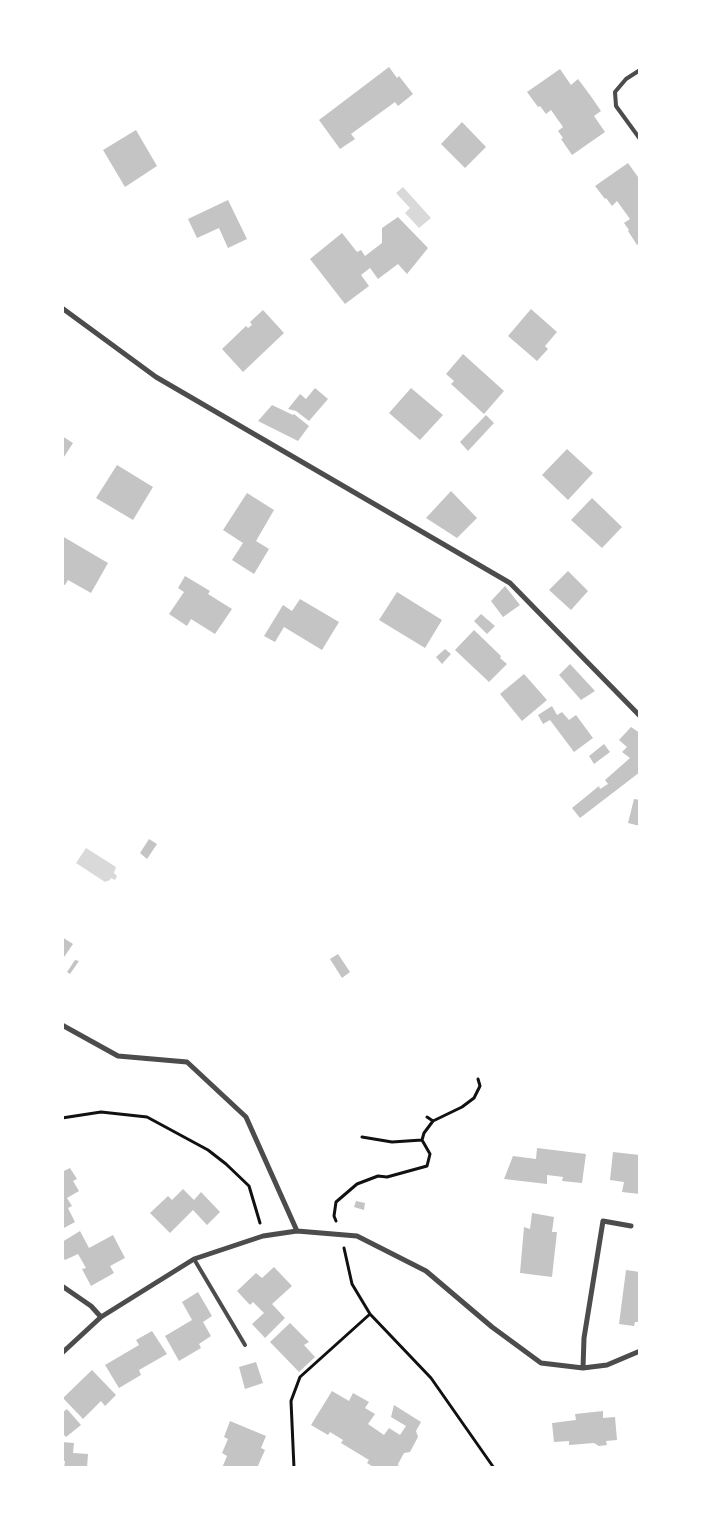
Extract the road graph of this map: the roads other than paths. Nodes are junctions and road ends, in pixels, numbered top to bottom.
1 (640, 70) edge
2 (640, 139) edge
3 (62, 308) edge
4 (640, 716) edge
5 (62, 1025) edge
6 (631, 1226) dead end
7 (297, 1231) junction
8 (194, 1259) junction
9 (62, 1286) edge
10 (101, 1317) junction
11 (245, 1345) dead end
12 (640, 1351) edge
13 (62, 1353) edge
14 (583, 1368) junction

1 - 2 lane
3 - 4 street
5 - 7 street
6 - 14 street
7 - 8 street
7 - 14 street
8 - 10 street
8 - 11 lane
9 - 10 street
10 - 13 street
12 - 14 street

